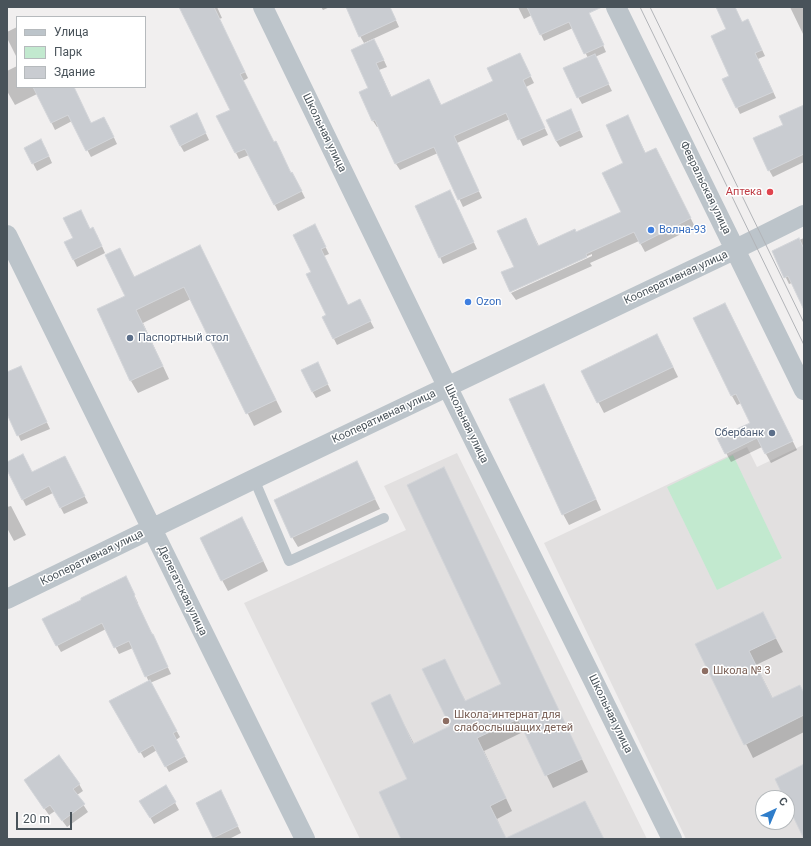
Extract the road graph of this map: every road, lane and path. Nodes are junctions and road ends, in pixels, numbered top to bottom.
1 (263, 7) edge
2 (616, 7) edge
3 (804, 215) edge
4 (7, 235) edge
5 (736, 249) junction
6 (447, 386) junction
7 (804, 390) edge
8 (254, 479) junction
9 (384, 518) dead end
10 (151, 528) junction
11 (7, 599) edge
12 (305, 839) edge
13 (672, 839) edge

1 - 6 street, Школьная улица
2 - 5 street, Февральская улица
3 - 5 street, Кооперативная улица
4 - 10 street, Делегатская улица
5 - 6 street, Кооперативная улица
5 - 7 street, Февральская улица
6 - 8 street, Кооперативная улица
6 - 13 street, Школьная улица
8 - 9 lane
8 - 10 street, Кооперативная улица
10 - 11 street, Кооперативная улица
10 - 12 street, Делегатская улица

